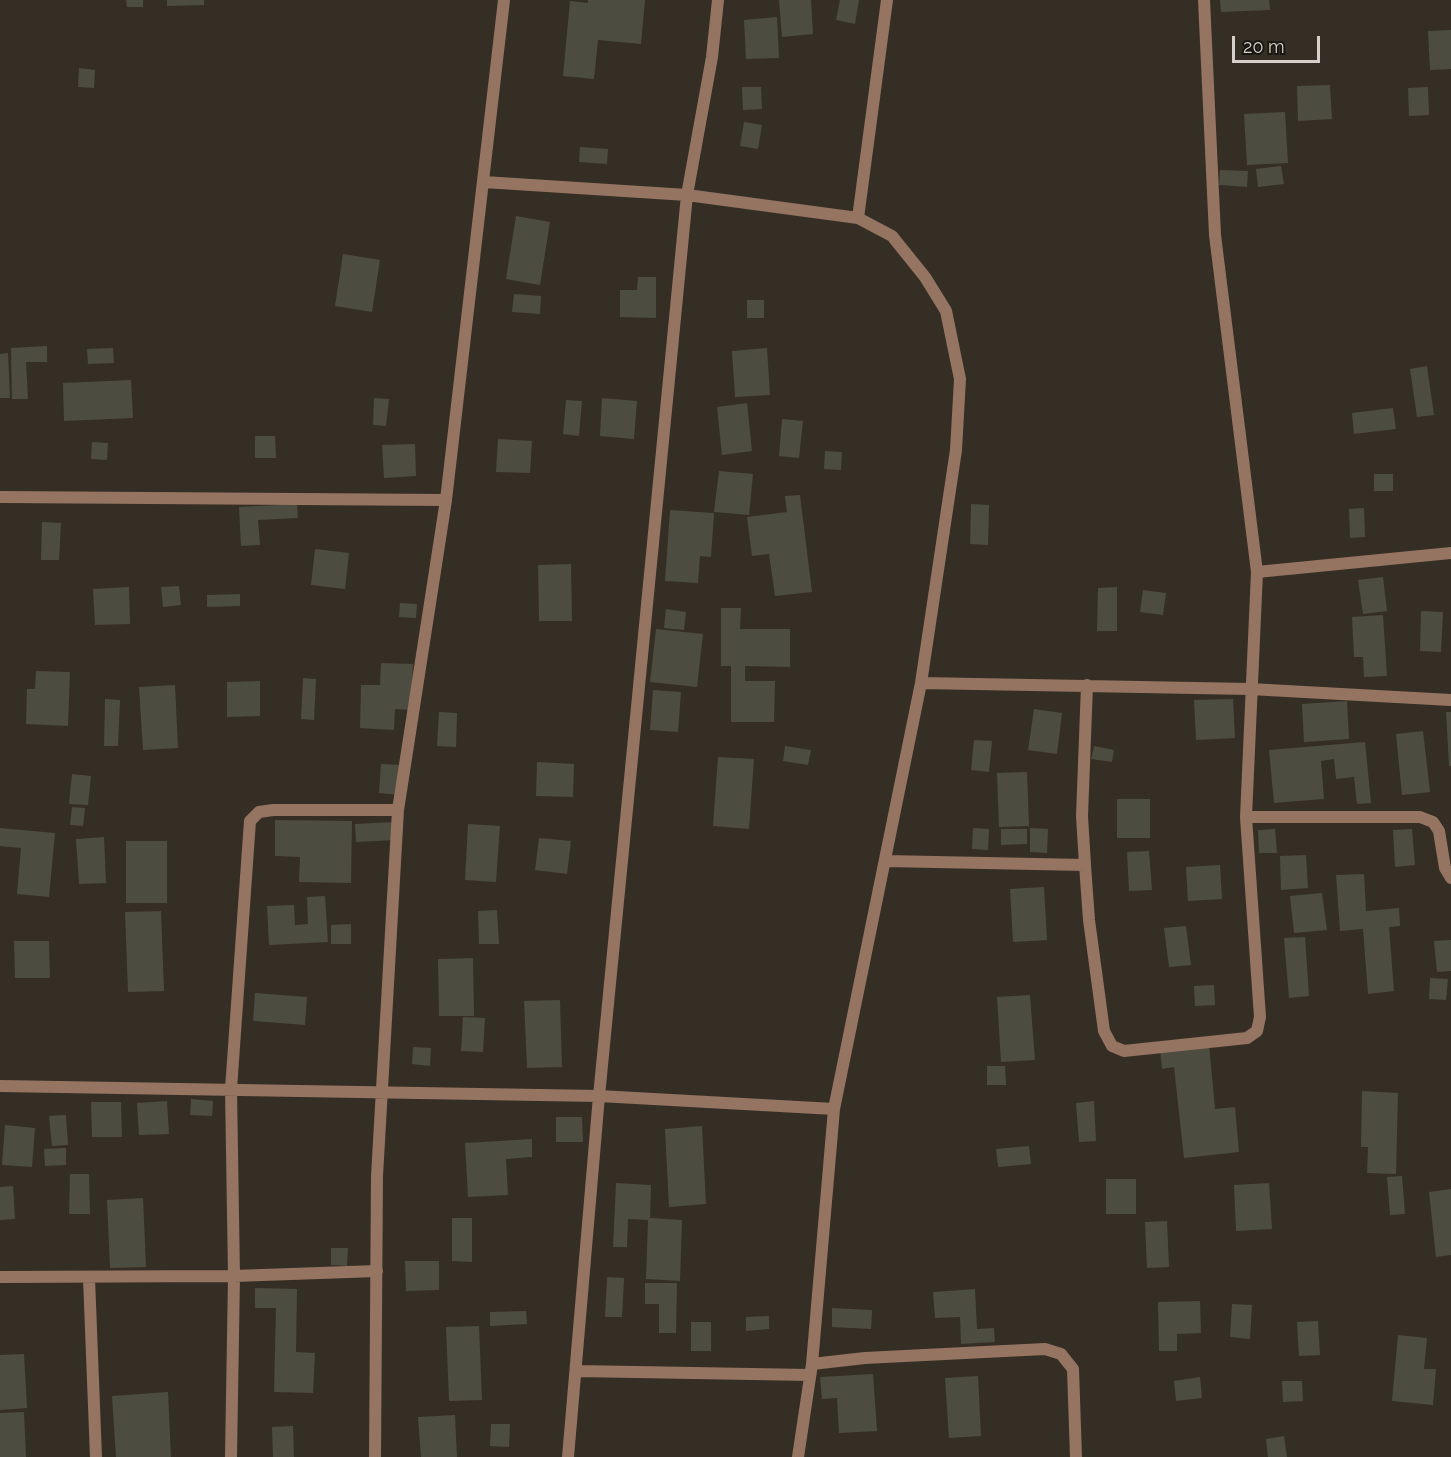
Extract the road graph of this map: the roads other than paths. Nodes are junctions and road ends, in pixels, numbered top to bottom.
1 (504, 0) edge
2 (718, 0) edge
3 (887, 0) edge
4 (1204, 0) edge
5 (484, 182) junction
6 (687, 195) junction
7 (858, 218) junction
8 (0, 497) edge
9 (446, 500) junction
10 (1451, 553) edge
11 (1257, 572) junction
12 (921, 683) junction
13 (1087, 685) junction
14 (1250, 689) junction
15 (1451, 700) edge
16 (398, 810) junction
17 (1246, 817) junction
18 (885, 861) junction
19 (1085, 865) junction
20 (1451, 878) edge
21 (0, 1086) edge
22 (231, 1089) junction
23 (383, 1093) junction
24 (599, 1096) junction
25 (834, 1109) junction
26 (377, 1271) junction
27 (234, 1276) junction
28 (0, 1277) edge
29 (89, 1278) junction
30 (811, 1370) junction
31 (578, 1371) junction
32 (96, 1457) edge
33 (231, 1457) edge
34 (375, 1457) edge
35 (568, 1457) edge
36 (798, 1457) edge
37 (1076, 1457) edge

1 - 5 street
2 - 6 street
3 - 7 street
4 - 11 street
5 - 6 street
5 - 9 street
6 - 7 street
6 - 24 street
7 - 12 street
8 - 9 street
9 - 16 street
10 - 11 street
11 - 14 street
12 - 13 street
12 - 18 street
13 - 14 street
13 - 19 street
14 - 15 street
14 - 17 street
16 - 22 street
16 - 23 street
17 - 19 street
17 - 20 street
18 - 19 street
18 - 25 street
21 - 22 street
22 - 23 street
22 - 27 street
23 - 24 street
23 - 26 street
24 - 25 street
24 - 31 street
25 - 30 street
26 - 27 street
26 - 34 street
27 - 29 street
27 - 33 street
28 - 29 street
29 - 32 street
30 - 31 street
30 - 36 street
30 - 37 street
31 - 35 street

